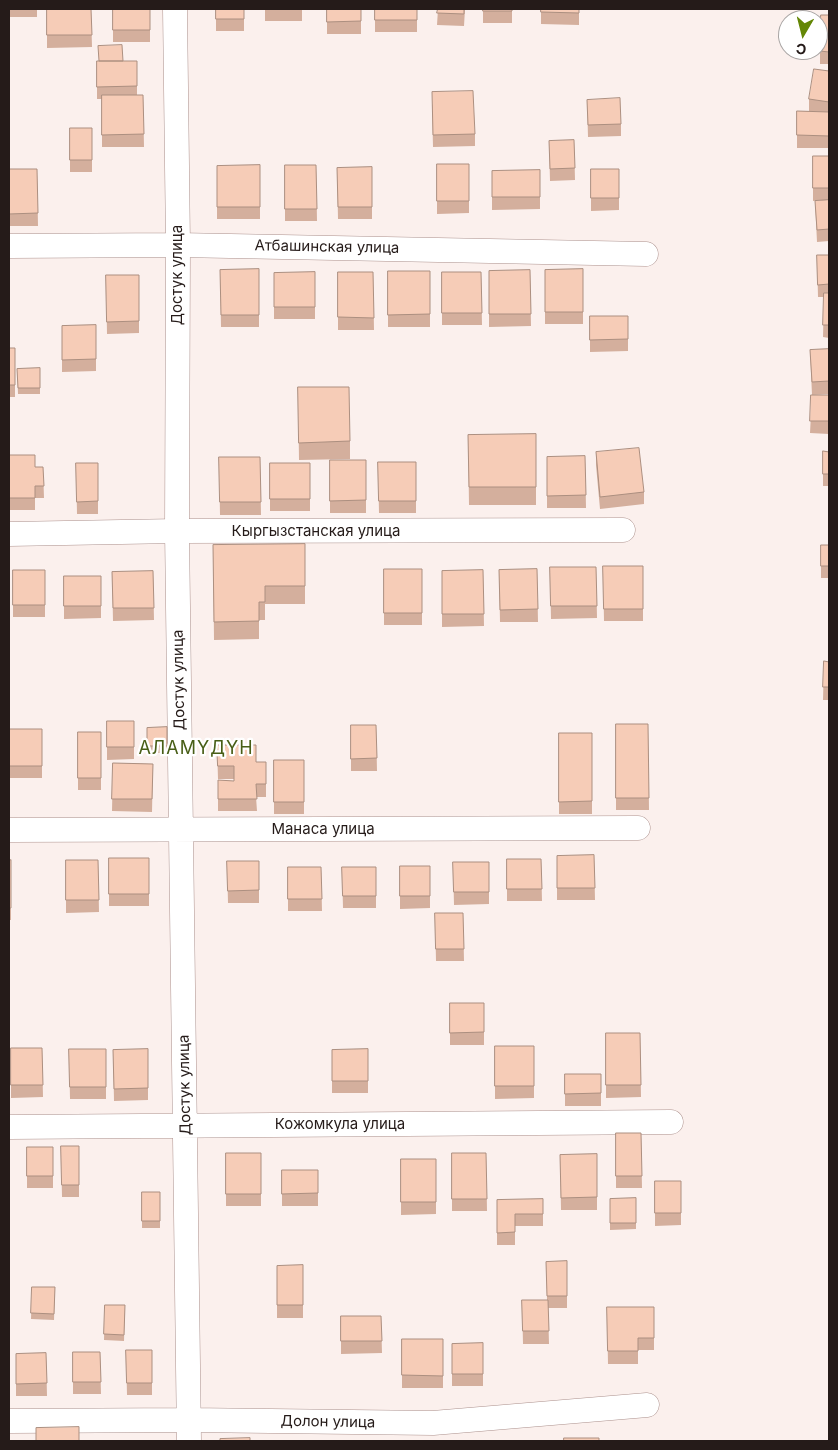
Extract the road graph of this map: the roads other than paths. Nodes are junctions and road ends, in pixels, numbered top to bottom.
1 (175, 9) edge
2 (178, 245) junction
3 (9, 246) edge
4 (646, 254) dead end
5 (623, 530) dead end
6 (178, 532) junction
7 (9, 534) edge
8 (638, 828) dead end
9 (9, 830) edge
10 (181, 830) junction
11 (671, 1122) dead end
12 (186, 1125) junction
13 (9, 1127) edge
14 (646, 1406) dead end
15 (9, 1421) edge
16 (189, 1431) edge

1 - 2 street, Достук улица
2 - 3 street, Атбашинская улица
2 - 4 street, Атбашинская улица
2 - 6 street, Достук улица
5 - 6 street, Кыргызстанская улица
6 - 7 street, Кыргызстанская улица
6 - 10 street, Достук улица
8 - 10 street, Манаса улица
9 - 10 street, Манаса улица
10 - 12 street, Достук улица
11 - 12 street, Кожомкула улица
12 - 13 street, Кожомкула улица
12 - 16 street, Достук улица
14 - 16 street, Долон улица
15 - 16 street, Долон улица

